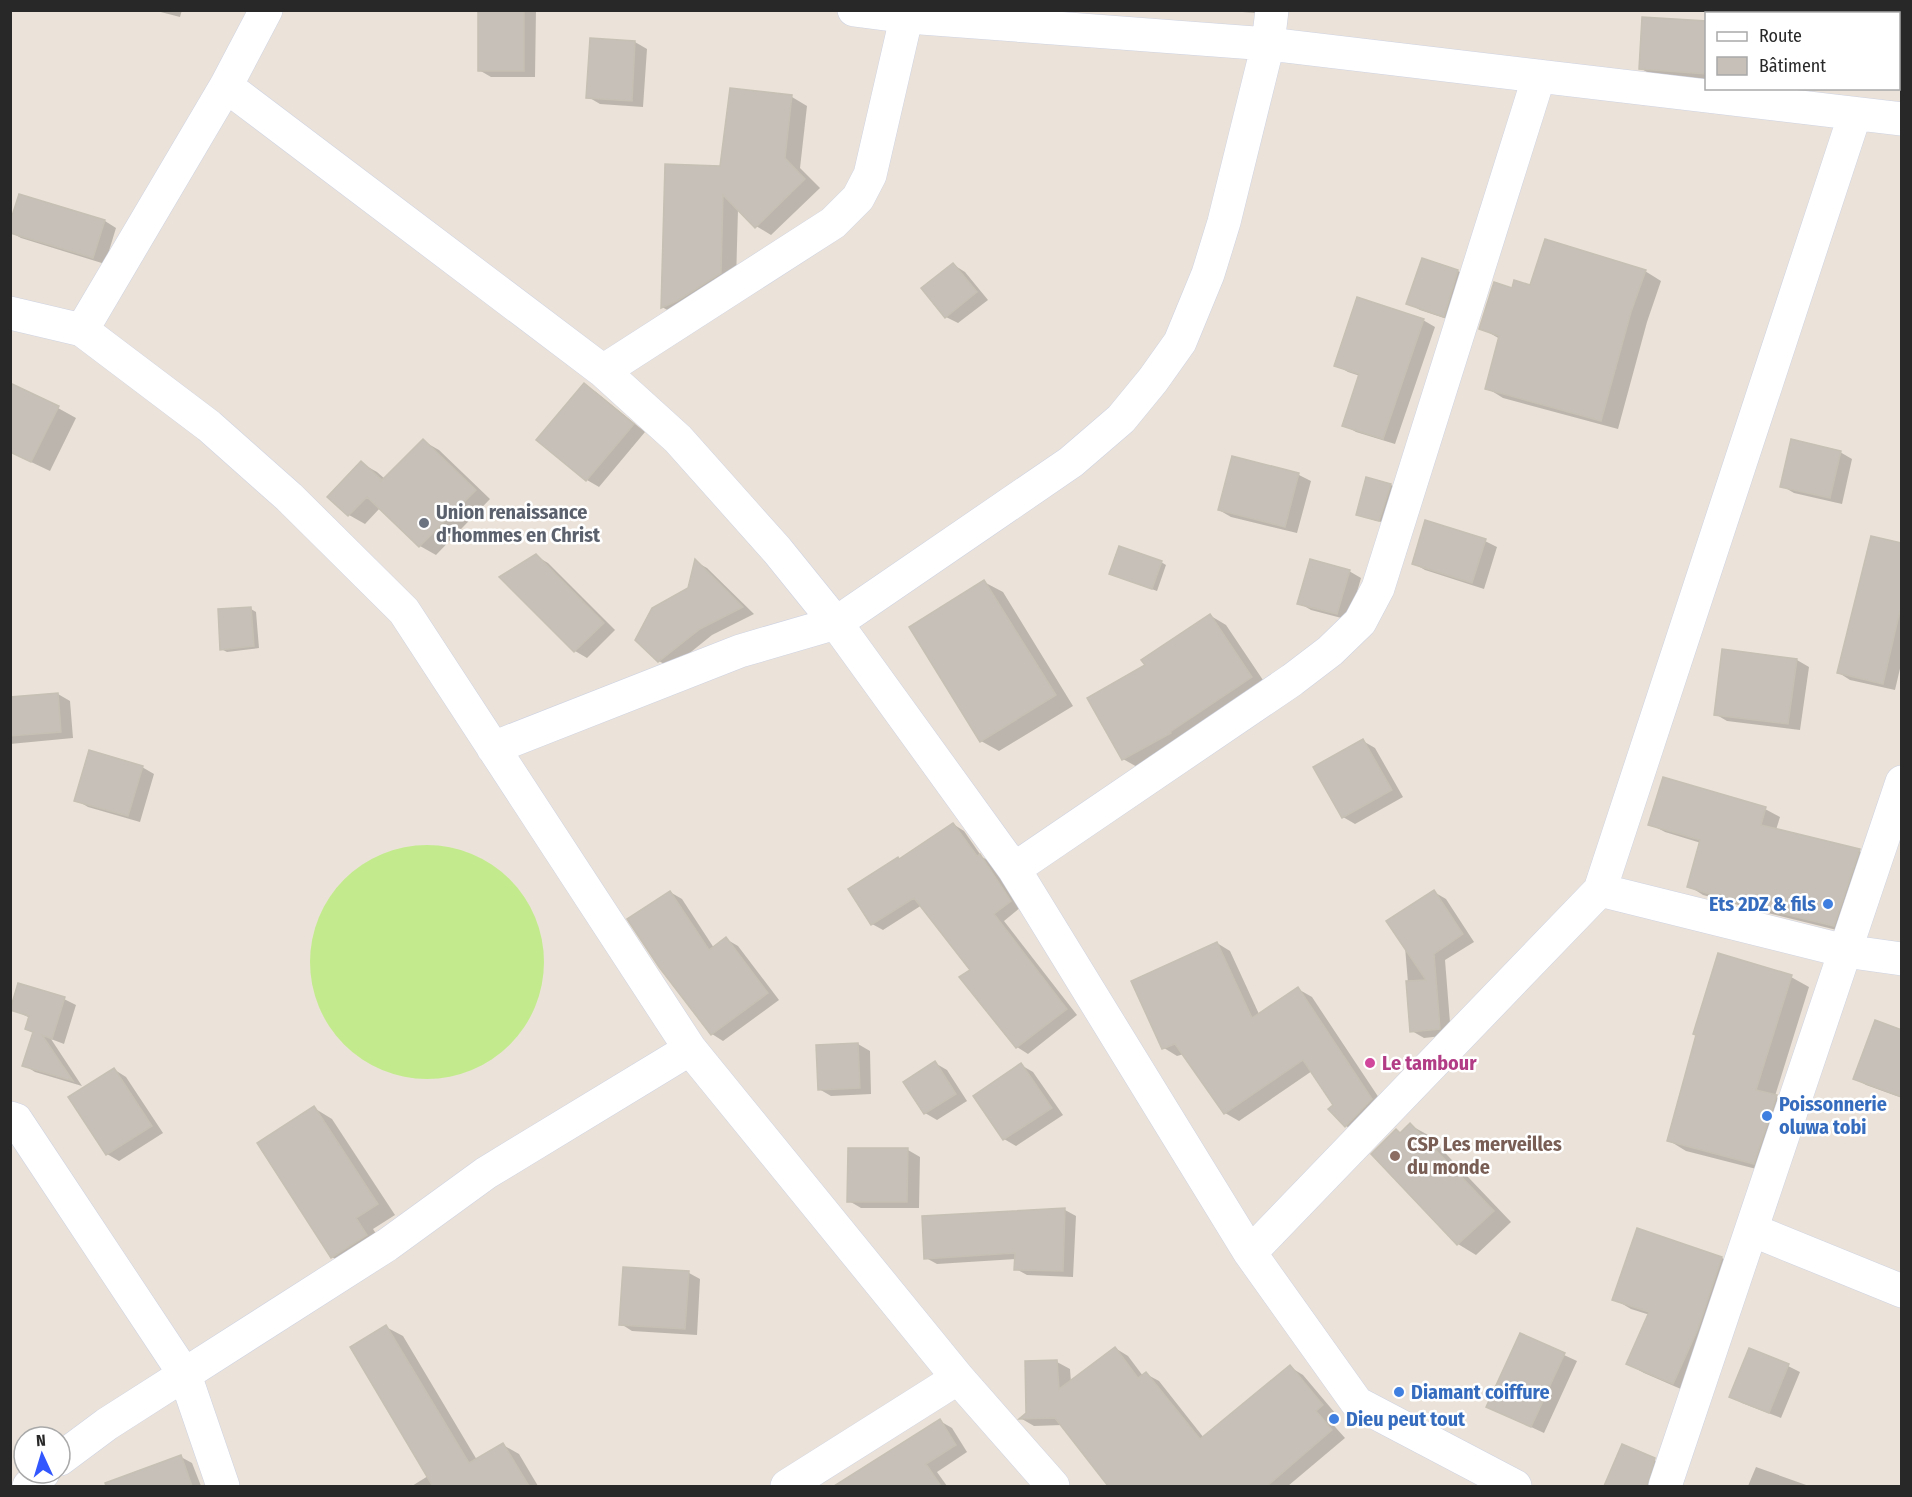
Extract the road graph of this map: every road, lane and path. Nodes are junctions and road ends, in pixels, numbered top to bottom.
1 (266, 10) edge
2 (854, 10) edge
3 (1272, 10) edge
4 (908, 14) edge
5 (1268, 44) junction
6 (1539, 76) junction
7 (226, 86) junction
8 (1855, 114) junction
9 (1902, 119) edge
10 (10, 313) edge
11 (82, 330) junction
12 (603, 371) junction
13 (836, 623) junction
14 (493, 748) junction
15 (1902, 782) edge
16 (1014, 869) junction
17 (1600, 890) junction
18 (1845, 951) junction
19 (1902, 958) edge
20 (690, 1049) junction
21 (10, 1118) edge
22 (1752, 1230) junction
23 (1250, 1253) junction
24 (1902, 1291) edge
25 (185, 1375) junction
26 (958, 1378) junction
27 (72, 1451) edge
28 (223, 1486) edge
29 (787, 1486) edge
30 (1053, 1486) edge
31 (1515, 1486) edge
32 (1665, 1486) edge

1 - 7 street
2 - 4 street
3 - 5 street
4 - 5 street
4 - 12 street
5 - 6 street
5 - 13 street
6 - 8 street
6 - 16 street
7 - 11 street
7 - 12 street
8 - 9 street
8 - 17 street
10 - 11 street
11 - 14 street
12 - 13 street
13 - 14 street
13 - 16 street
14 - 20 street
15 - 18 street
16 - 23 street
17 - 18 street
17 - 23 street
18 - 19 street
18 - 22 street
20 - 25 street
20 - 26 street
21 - 25 street
22 - 24 street
22 - 32 street
23 - 31 street
25 - 27 street
25 - 28 street
26 - 29 street
26 - 30 street

